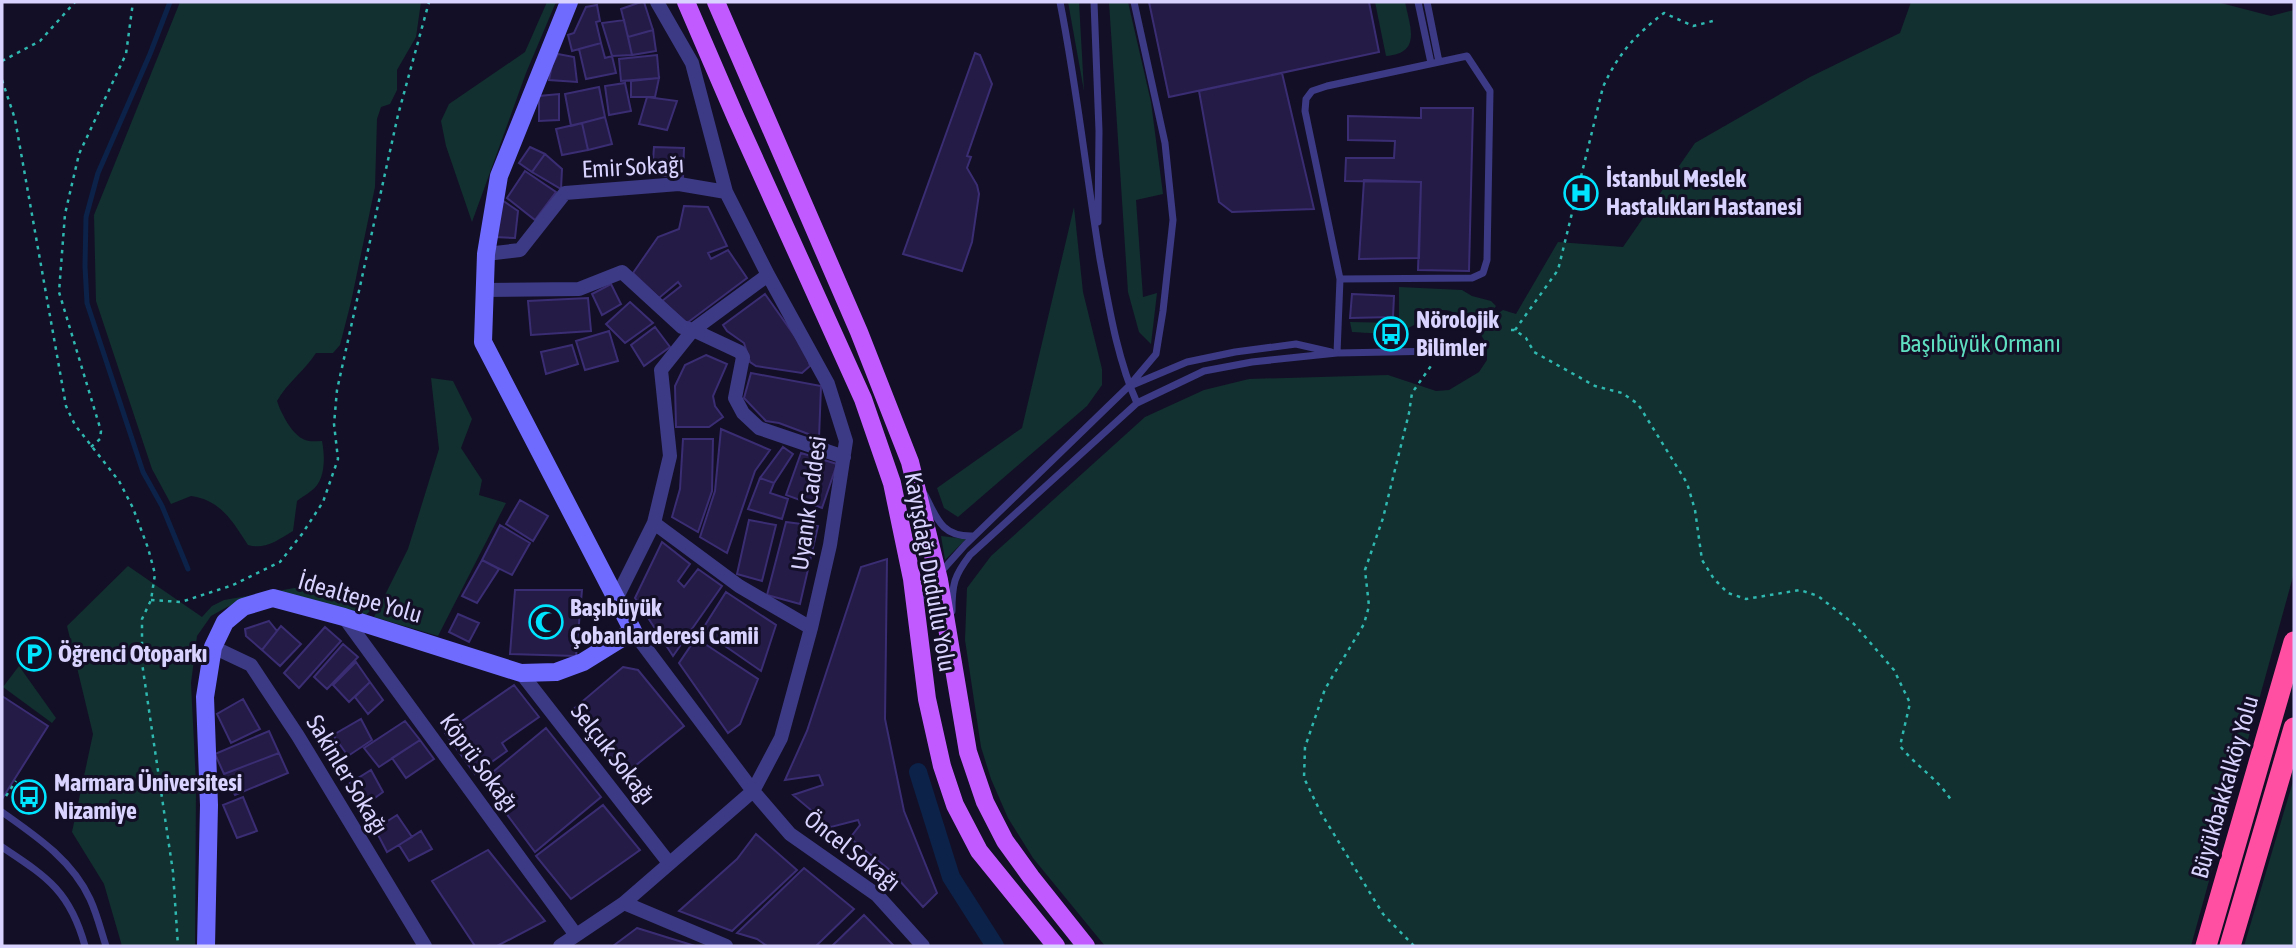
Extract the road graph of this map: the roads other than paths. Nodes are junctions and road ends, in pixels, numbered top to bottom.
1 (569, 2) edge
2 (657, 2) edge
3 (686, 2) edge
4 (716, 2) edge
5 (1060, 2) edge
6 (1094, 2) edge
7 (1134, 2) edge
8 (1418, 2) edge
9 (1427, 2) edge
10 (1440, 62) junction
11 (1431, 64) junction
12 (726, 192) junction
13 (1098, 244) junction
14 (486, 254) junction
15 (768, 275) junction
16 (1340, 279) junction
17 (484, 290) junction
18 (693, 330) junction
19 (1441, 351) road end
20 (1337, 353) junction
21 (1129, 386) junction
22 (1137, 403) junction
23 (844, 457) junction
24 (910, 462) junction
25 (654, 523) junction
26 (974, 536) junction
27 (938, 575) junction
28 (616, 599) junction
29 (916, 612) junction
30 (344, 617) junction
31 (811, 628) junction
32 (633, 631) junction
33 (2294, 642) edge
34 (213, 647) junction
35 (952, 660) junction
36 (521, 673) junction
37 (2294, 728) edge
38 (753, 791) junction
39 (2, 811) edge
40 (2, 847) edge
41 (669, 863) junction
42 (624, 903) junction
43 (576, 935) junction
44 (85, 946) edge
45 (106, 946) edge
46 (206, 946) edge
47 (425, 946) edge
48 (559, 946) edge
49 (726, 946) edge
50 (923, 946) edge
51 (1056, 946) edge
52 (1086, 946) edge
53 (2206, 946) edge
54 (2230, 946) edge

1 - 14 main road
2 - 12 street, Uyanık Caddesi
3 - 29 main road, Kayışdağı Dudullu Yolu
4 - 24 main road, Kayışdağı Dudullu Yolu
5 - 13 lane
6 - 13 lane
7 - 21 lane
8 - 11 lane
9 - 10 lane
10 - 11 lane
10 - 16 lane
11 - 16 lane
12 - 14 street, Emir Sokağı
12 - 15 street, Uyanık Caddesi
13 - 21 lane
14 - 17 main road
15 - 18 street
15 - 23 street, Uyanık Caddesi
16 - 20 lane
17 - 18 street
17 - 28 main road
18 - 23 street
18 - 25 street
19 - 20 lane
20 - 21 lane
20 - 22 lane
21 - 22 lane
21 - 26 lane
22 - 35 lane
23 - 31 street, Uyanık Caddesi
24 - 26 lane
24 - 27 main road, Kayışdağı Dudullu Yolu
25 - 28 street
25 - 31 street
26 - 27 lane
27 - 29 lane
27 - 35 main road, Kayışdağı Dudullu Yolu
28 - 32 main road
29 - 51 main road, Kayışdağı Dudullu Yolu
30 - 34 main road, İdealtepe Yolu
30 - 36 main road, İdealtepe Yolu
30 - 43 street, Köprü Sokağı
31 - 38 street, Uyanık Caddesi
32 - 36 main road, İdealtepe Yolu
32 - 38 street, Öncel Sokağı
33 - 53 highway, Büyükbakkalköy Yolu
34 - 46 main road, İdealtepe Yolu
34 - 47 street, Sakinler Sokağı
35 - 52 main road, Kayışdağı Dudullu Yolu
36 - 41 street, Selçuk Sokağı
37 - 54 highway, Büyükbakkalköy Yolu
38 - 41 street, Uyanık Caddesi
38 - 50 street, Öncel Sokağı
39 - 45 lane
40 - 44 lane
41 - 42 street, Uyanık Caddesi
42 - 43 street, Uyanık Caddesi
42 - 49 street
43 - 48 street, Uyanık Caddesi

